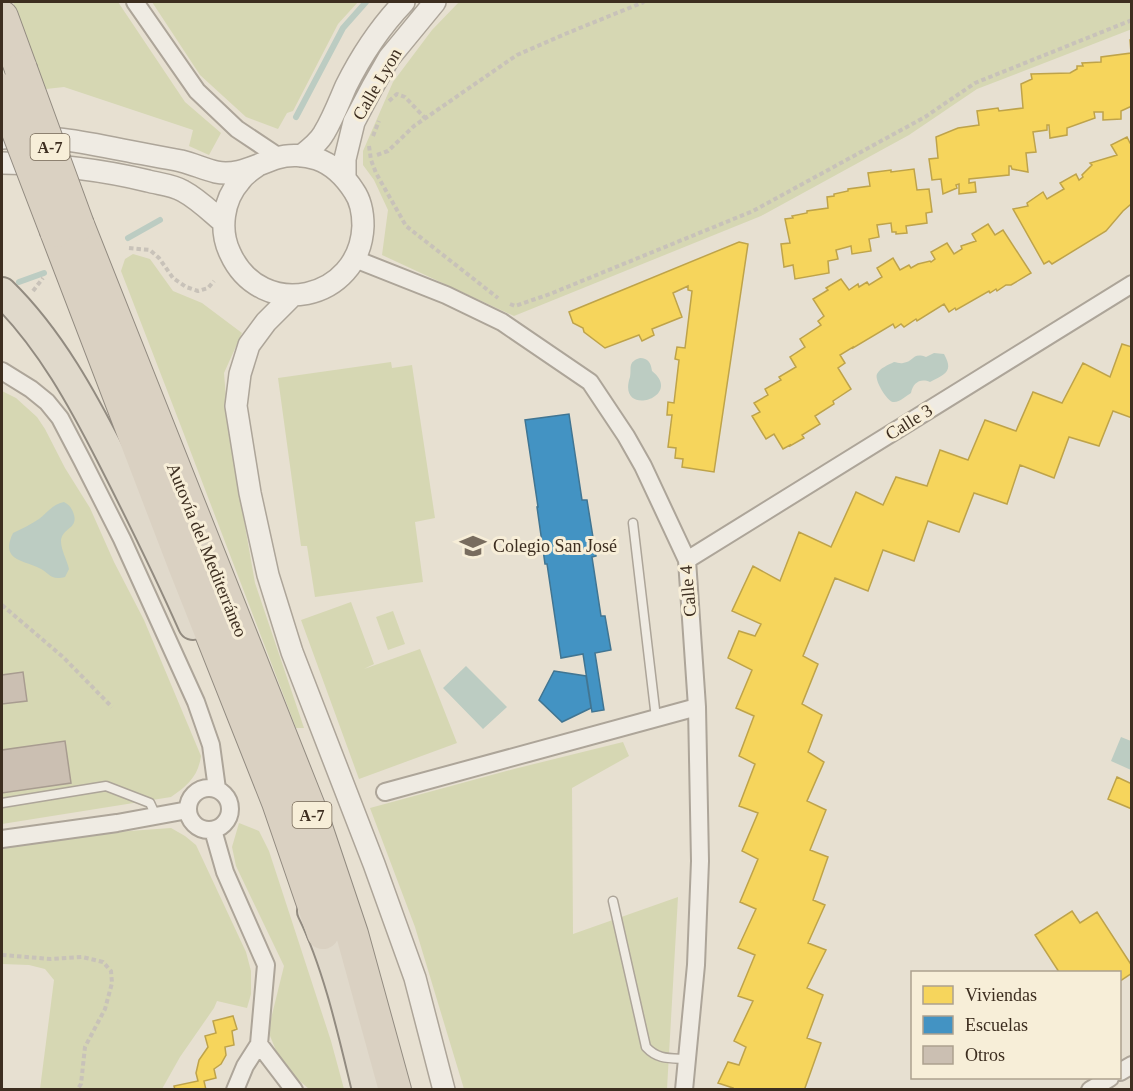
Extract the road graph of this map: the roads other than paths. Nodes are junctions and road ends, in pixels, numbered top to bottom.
1 (135, 2) edge
2 (404, 2) edge
3 (435, 2) edge
4 (2, 17) edge
5 (11, 80) edge
6 (2, 138) edge
7 (302, 156) junction
8 (279, 157) junction
9 (2, 163) edge
10 (257, 166) junction
11 (345, 178) junction
12 (223, 222) junction
13 (67, 228) junction
14 (355, 259) junction
15 (1131, 284) edge
16 (15, 295) edge
17 (292, 296) junction
18 (2, 371) edge
19 (633, 523) dead end
20 (687, 560) junction
21 (697, 706) junction
22 (656, 718) junction
23 (217, 789) junction
24 (385, 792) dead end
25 (2, 802) edge
26 (188, 810) junction
27 (156, 816) junction
28 (213, 830) junction
29 (2, 839) edge
30 (613, 902) dead end
31 (323, 933) junction
32 (259, 1044) junction
33 (687, 1059) junction
34 (1107, 1079) edge
35 (235, 1089) edge
36 (294, 1089) edge
37 (367, 1089) edge
38 (395, 1089) edge
39 (444, 1089) edge
40 (684, 1089) edge
41 (1090, 1089) edge

1 - 8 street
2 - 7 street, Calle Lyon
3 - 11 street, Calle Lyon
4 - 5 highway, Autovía del Mediterráneo / A-7
5 - 13 highway, Autovía del Mediterráneo / A-7, bridge
6 - 10 street
7 - 8 street
7 - 11 street
8 - 10 street
9 - 12 street
10 - 12 street
11 - 14 street
12 - 17 street
13 - 31 highway, Autovía del Mediterráneo / A-7
13 - 38 highway, Autovía del Mediterráneo / A-7
14 - 17 street
14 - 20 street, Calle 4
15 - 20 street, Calle 3
16 - 31 highway
17 - 39 street
18 - 23 street
19 - 22 lane
20 - 21 street, Calle 4
21 - 22 street
21 - 33 street, Calle 4
22 - 24 street
23 - 26 street
23 - 28 street
25 - 27 lane
26 - 27 street
26 - 28 street
27 - 29 street
28 - 32 street
30 - 33 lane
31 - 37 highway, Autovía del Mediterráneo / A-7
32 - 35 street
32 - 36 street
33 - 40 street, Calle 4
34 - 41 street

